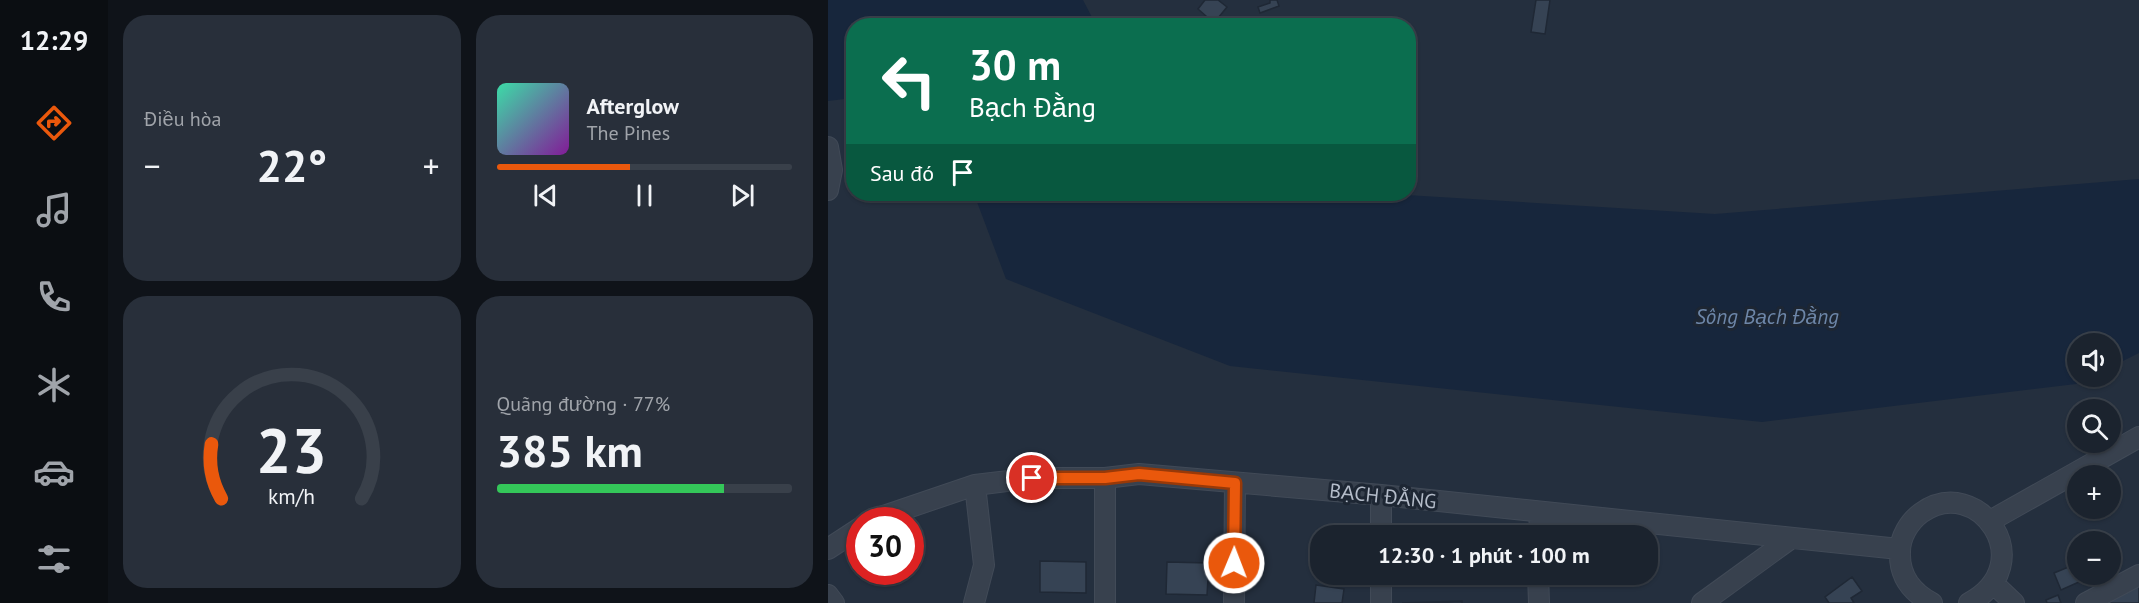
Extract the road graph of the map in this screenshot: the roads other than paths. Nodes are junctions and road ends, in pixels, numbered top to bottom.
1 (828, 147) edge
2 (828, 190) edge
3 (2139, 437) edge
4 (1105, 478) junction
5 (1235, 483) junction
6 (975, 485) junction
7 (1381, 495) junction
8 (910, 507) edge
9 (1540, 512) junction
10 (1990, 521) junction
11 (1381, 525) edge
12 (1539, 525) edge
13 (846, 537) edge
14 (1790, 539) junction
15 (828, 549) edge
16 (1899, 549) junction
17 (2139, 574) edge
18 (1994, 584) junction
19 (1381, 585) edge
20 (1538, 585) edge
21 (828, 595) edge
22 (834, 603) edge
23 (974, 603) edge
24 (1105, 603) edge
25 (1234, 603) edge
26 (1381, 603) edge
27 (1539, 603) edge
28 (1702, 603) edge
29 (1932, 603) edge
30 (1970, 603) edge
31 (2014, 603) edge
32 (2086, 603) edge

1 - 2 street
3 - 10 street
4 - 5 street, BẠCH ĐẰNG
4 - 6 street, BẠCH ĐẰNG
4 - 24 street
5 - 7 street, BẠCH ĐẰNG
5 - 25 street
6 - 8 street, BẠCH ĐẰNG
6 - 23 street
7 - 9 street, BẠCH ĐẰNG
7 - 11 street
9 - 12 street
9 - 14 street, BẠCH ĐẰNG
10 - 16 street
10 - 18 street
13 - 15 street
14 - 16 street, BẠCH ĐẰNG
14 - 28 street
16 - 29 street
17 - 32 street
18 - 30 street
18 - 31 street
19 - 26 street
20 - 27 street
21 - 22 street

